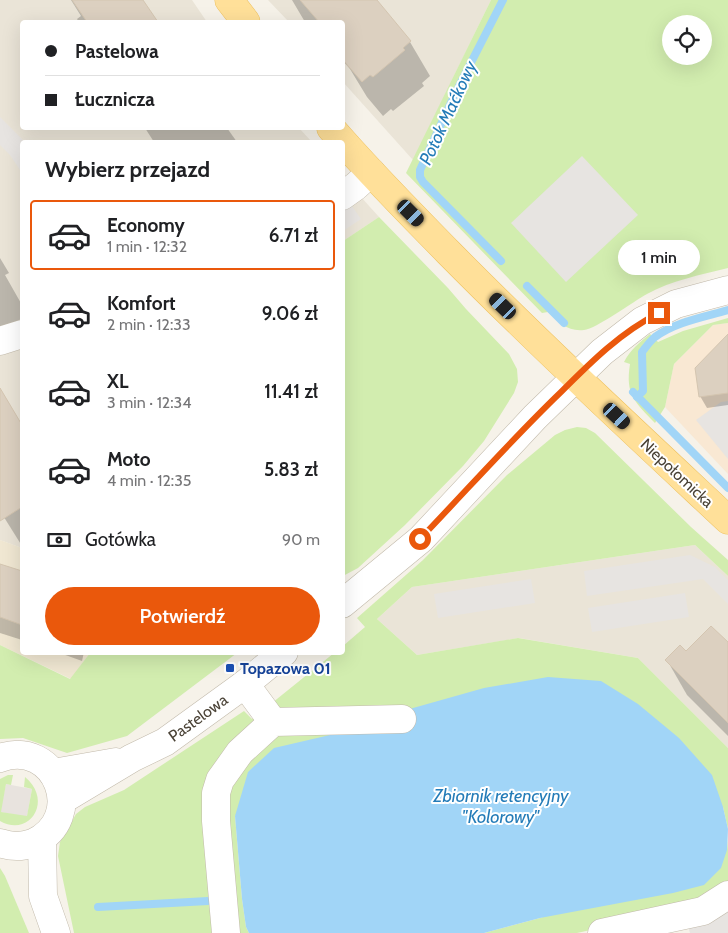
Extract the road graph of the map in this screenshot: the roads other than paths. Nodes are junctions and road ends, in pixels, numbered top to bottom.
1 (229, 0) edge
2 (244, 20) edge
3 (333, 130) edge
4 (342, 140) edge
5 (345, 144) edge
6 (370, 172) junction
7 (345, 194) edge
8 (728, 290) edge
9 (20, 335) edge
10 (0, 341) edge
11 (575, 377) junction
12 (728, 520) edge
13 (345, 602) edge
14 (280, 655) edge
15 (245, 684) junction
16 (402, 719) dead end
17 (273, 722) junction
18 (0, 758) edge
19 (132, 758) junction
20 (53, 773) junction
21 (62, 800) junction
22 (42, 839) junction
23 (4, 845) edge
24 (728, 895) edge
25 (43, 896) junction
26 (56, 933) edge
27 (226, 933) edge
28 (602, 933) edge

1 - 2 main road
3 - 4 main road, Niepołomicka
5 - 6 main road, Niepołomicka
6 - 7 street
6 - 11 main road, Niepołomicka
8 - 11 street
9 - 10 street
11 - 12 main road, Niepołomicka
11 - 13 street
14 - 15 street, Pastelowa
15 - 17 street
15 - 19 street, Pastelowa
16 - 17 street
17 - 27 street
18 - 20 street
19 - 20 street, Pastelowa
19 - 21 street, Pastelowa
20 - 21 street
21 - 22 street
22 - 23 street
22 - 25 street
23 - 25 street
24 - 28 street
25 - 26 street

